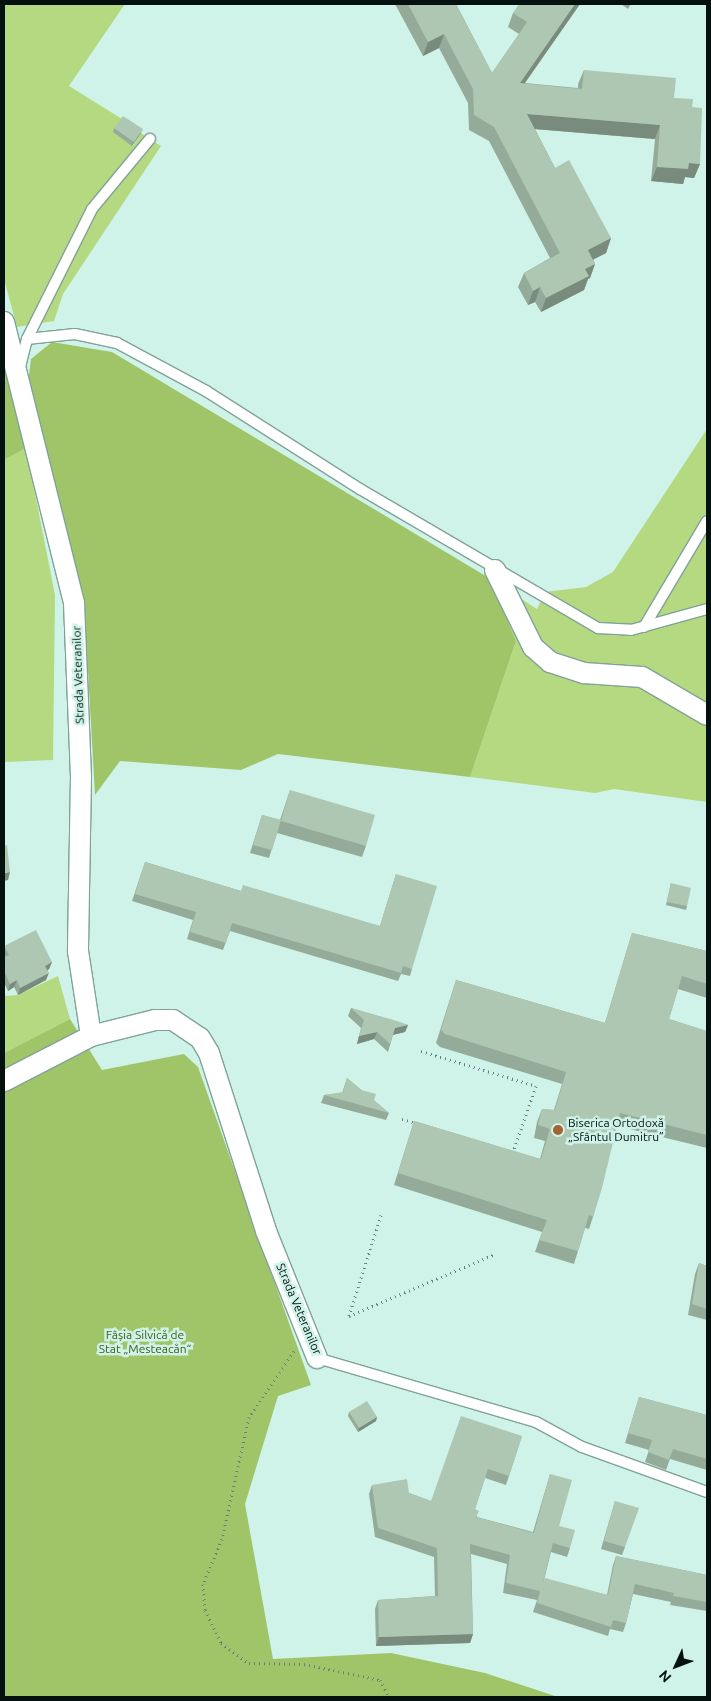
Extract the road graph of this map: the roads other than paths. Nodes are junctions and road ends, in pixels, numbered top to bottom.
1 (150, 139) dead end
2 (4, 322) edge
3 (27, 339) junction
4 (16, 380) junction
5 (707, 521) edge
6 (495, 570) junction
7 (707, 610) edge
8 (644, 627) junction
9 (707, 715) edge
10 (91, 1036) junction
11 (4, 1081) edge
12 (317, 1358) joint
13 (707, 1492) edge

1 - 3 lane
2 - 4 street, Strada Veteranilor
3 - 4 lane
3 - 6 lane
4 - 10 street, Strada Veteranilor
5 - 8 lane
6 - 8 lane
6 - 9 street
7 - 8 lane
10 - 11 street, Strada Veteranilor
10 - 12 street, Strada Veteranilor
12 - 13 lane, Strada Veteranilor

